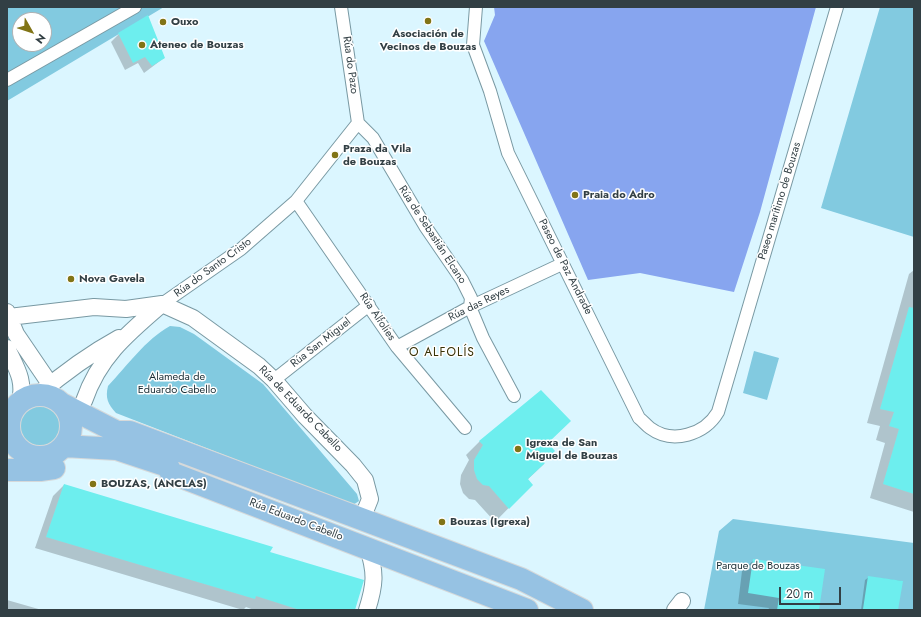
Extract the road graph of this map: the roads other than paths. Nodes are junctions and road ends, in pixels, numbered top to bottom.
1 (135, 7) edge
2 (341, 7) edge
3 (476, 7) edge
4 (838, 7) edge
5 (7, 80) edge
6 (358, 123) junction
7 (296, 201) junction
8 (562, 264) junction
9 (162, 304) junction
10 (368, 305) junction
11 (470, 307) junction
12 (8, 315) edge
13 (128, 333) junction
14 (397, 347) junction
15 (7, 348) edge
16 (274, 380) junction
17 (722, 395) joint
18 (514, 396) dead end
19 (22, 399) edge
20 (72, 419) junction
21 (465, 428) dead end
22 (29, 456) junction
23 (7, 457) edge
24 (7, 470) edge
25 (171, 473) junction
26 (362, 519) junction
27 (368, 548) junction
28 (368, 610) edge
29 (527, 610) edge
30 (582, 610) edge
31 (675, 610) edge
32 (682, 610) edge

1 - 5 street
2 - 6 street, Rúa do Pazo
3 - 8 street, Paseo de Paz Andrade
4 - 17 street, Paseo marítimo de Bouzas
6 - 7 street
6 - 11 street, Rúa de Sebastián Elcano
7 - 9 street, Rúa do Santo Cristo
7 - 10 street, Rúa Alfolíes
8 - 11 street, Rúa das Reyes
8 - 17 street, Paseo de Paz Andrade
9 - 12 street
9 - 13 street, Rúa do Santo Cristo
9 - 16 street, Rúa de Eduardo Cabello
10 - 14 street, Rúa Alfolíes
10 - 16 street, Rúa San Miguel
11 - 14 street, Rúa das Reyes
11 - 18 street, Rúa de Sebastián Elcano
12 - 19 street
13 - 19 street, Rúa do Santo Cristo
13 - 20 street, Rúa do Santo Cristo
14 - 21 street, Rúa Alfolíes
15 - 19 street
16 - 26 street, Rúa de Eduardo Cabello
19 - 20 main road, Rúa Eduardo Cabello
19 - 22 main road
20 - 22 main road
20 - 25 main road, Rúa Eduardo Cabello
20 - 26 main road, Rúa Eduardo Cabello
22 - 23 main road
24 - 25 main road
25 - 27 main road, Rúa Eduardo Cabello
26 - 30 main road, Rúa Eduardo Cabello
27 - 28 street
27 - 29 main road, Rúa Eduardo Cabello
31 - 32 street

